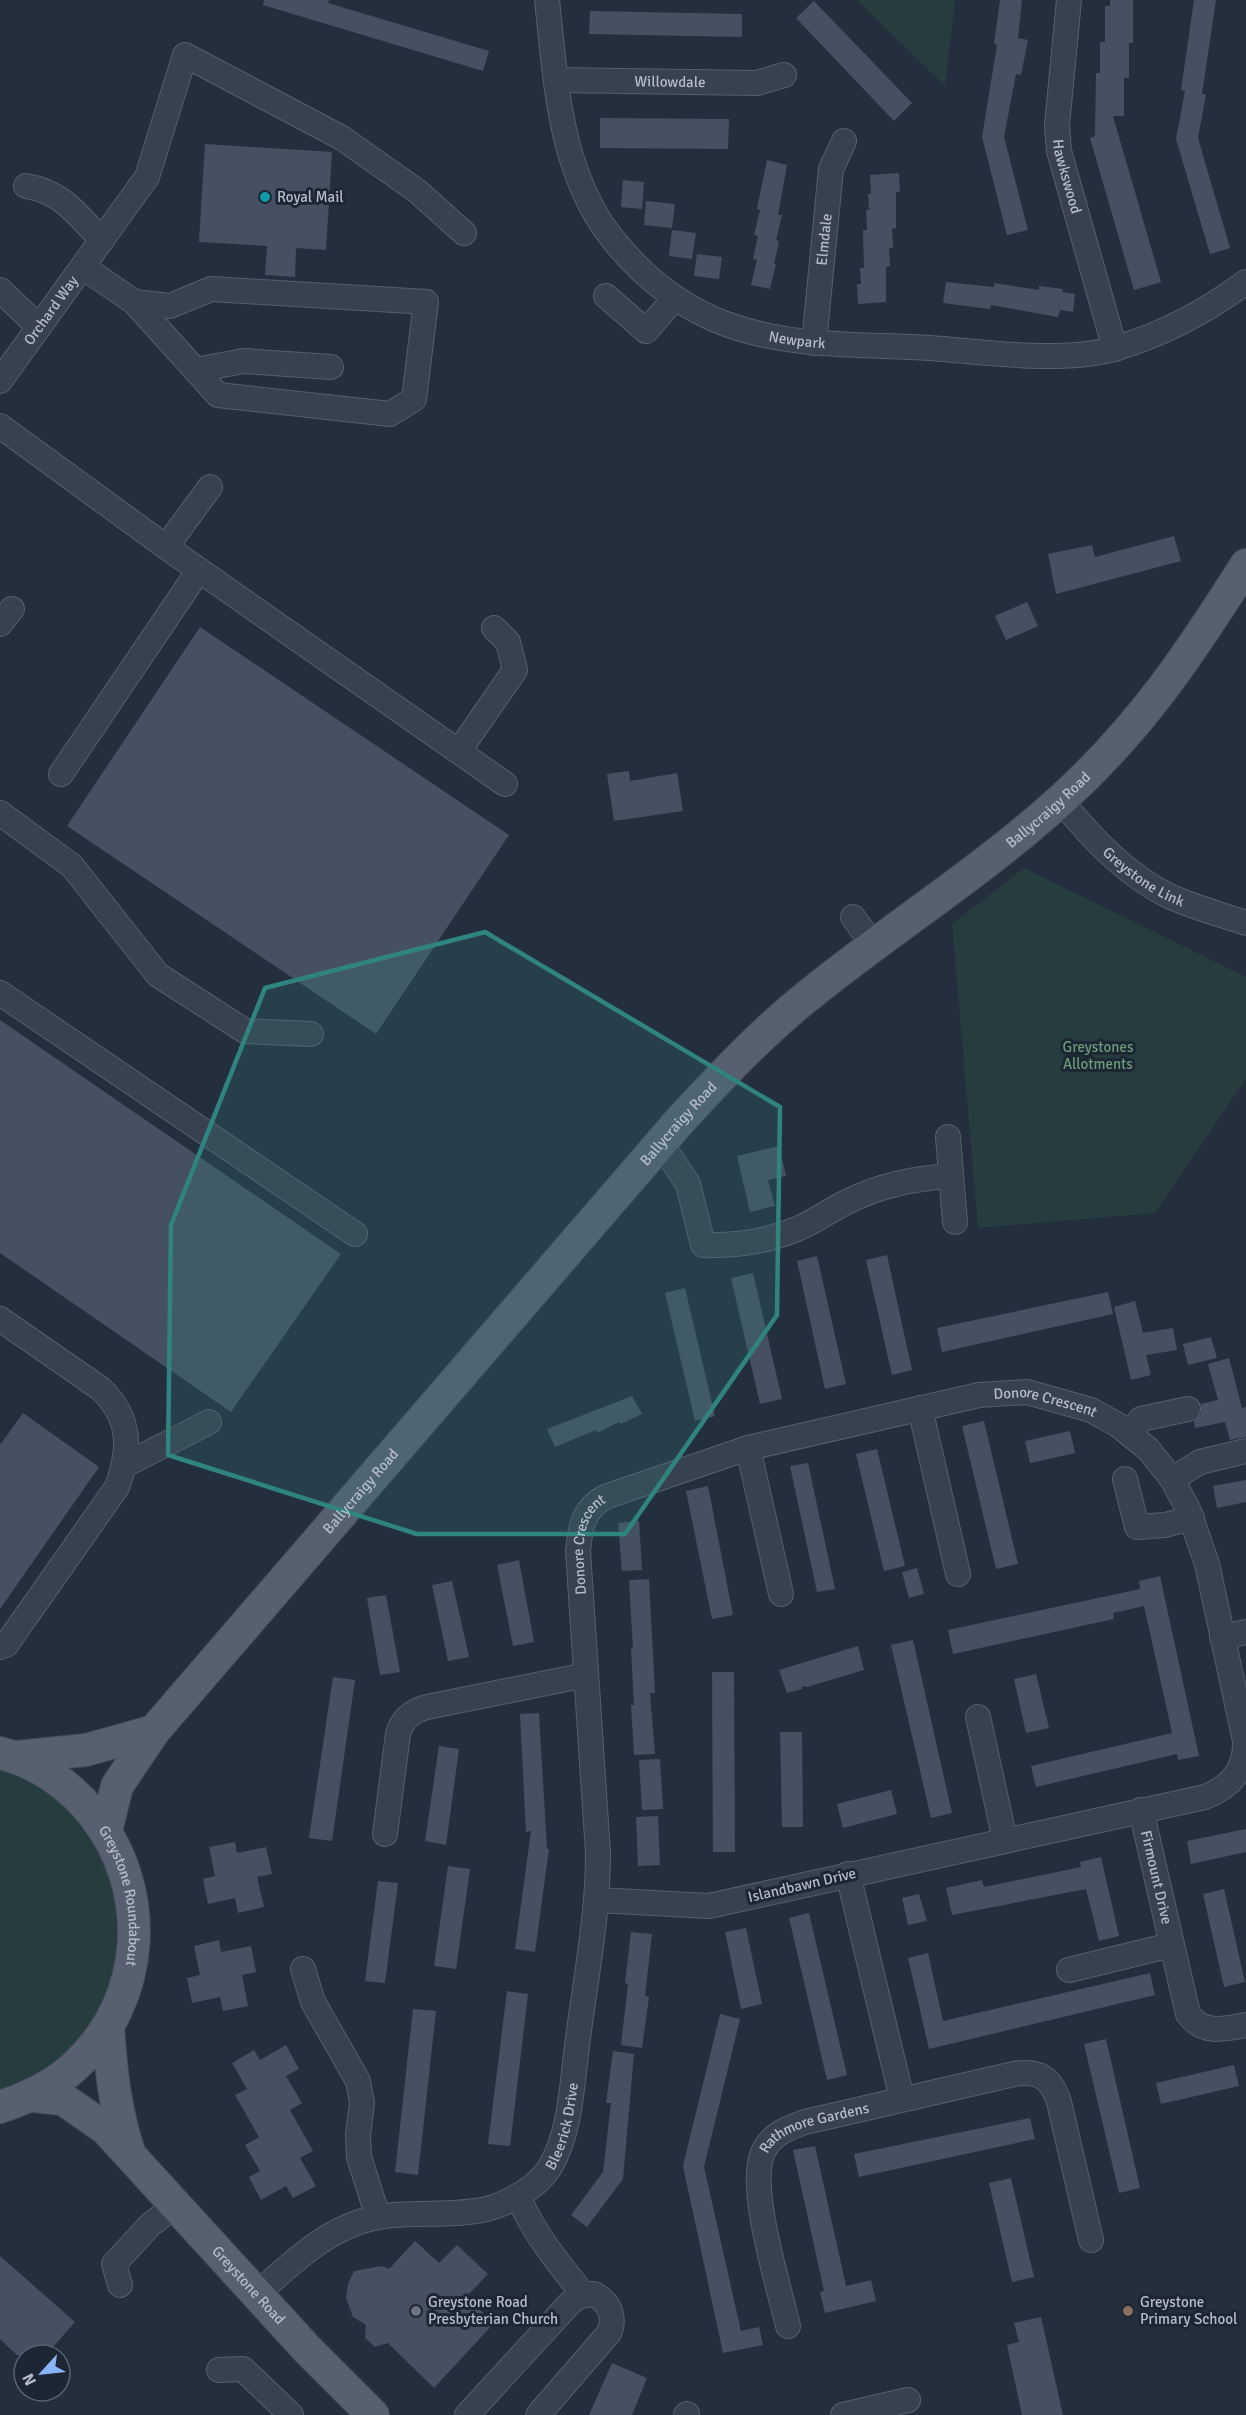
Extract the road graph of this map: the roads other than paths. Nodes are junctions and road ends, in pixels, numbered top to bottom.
1 (547, 0) edge
2 (1069, 0) edge
3 (784, 75) dead end
4 (556, 80) junction
5 (844, 141) dead end
6 (26, 186) dead end
7 (464, 233) dead end
8 (102, 240) junction
9 (83, 267) junction
10 (1246, 282) edge
11 (0, 290) edge
12 (606, 296) dead end
13 (675, 298) junction
14 (134, 302) junction
15 (39, 327) junction
16 (814, 343) junction
17 (1115, 349) junction
18 (331, 367) dead end
19 (195, 370) junction
20 (0, 381) edge
21 (0, 426) edge
22 (210, 487) dead end
23 (166, 547) junction
24 (1246, 565) edge
25 (199, 570) junction
26 (494, 628) dead end
27 (459, 751) junction
28 (61, 774) dead end
29 (505, 784) dead end
30 (1061, 800) junction
31 (0, 813) edge
32 (853, 917) dead end
33 (1246, 923) edge
34 (873, 945) junction
35 (0, 993) edge
36 (311, 1034) dead end
37 (948, 1137) dead end
38 (660, 1142) junction
39 (951, 1176) junction
40 (955, 1222) dead end
41 (355, 1234) dead end
42 (0, 1319) edge
43 (920, 1408) junction
44 (1188, 1409) dead end
45 (209, 1422) dead end
46 (1130, 1433) junction
47 (748, 1448) junction
48 (1246, 1451) edge
49 (125, 1465) junction
50 (1125, 1479) dead end
51 (1172, 1479) junction
52 (1192, 1518) junction
53 (958, 1574) dead end
54 (781, 1594) dead end
55 (1246, 1632) edge
56 (1222, 1637) junction
57 (0, 1647) edge
58 (586, 1675) junction
59 (978, 1718) dead end
60 (154, 1731) junction
61 (8, 1755) edge
62 (1205, 1797) joint
63 (1141, 1810) junction
64 (106, 1831) junction
65 (386, 1834) dead end
66 (1005, 1840) junction
67 (848, 1874) junction
68 (597, 1900) junction
69 (1171, 1945) junction
70 (303, 1969) dead end
71 (1069, 1970) dead end
72 (1246, 2025) edge
73 (108, 2026) junction
74 (33, 2096) junction
75 (902, 2099) junction
76 (0, 2107) edge
77 (129, 2152) junction
78 (518, 2196) junction
79 (176, 2205) junction
80 (378, 2217) junction
81 (1091, 2240) dead end
82 (120, 2285) dead end
83 (257, 2294) junction
84 (584, 2295) junction
85 (788, 2326) dead end
86 (219, 2370) dead end
87 (908, 2400) dead end
88 (291, 2415) edge
89 (373, 2415) edge
90 (467, 2415) edge
91 (538, 2415) edge
92 (843, 2415) edge

1 - 4 street, Newpark
2 - 17 street, Hawkswood
3 - 4 street, Willowdale
4 - 13 street, Newpark
5 - 16 street, Elmdale
6 - 8 street
7 - 8 street, Orchard Way
8 - 9 street, Orchard Way
9 - 14 street
9 - 15 street, Orchard Way
10 - 17 street, Newpark
11 - 15 street
12 - 13 street
13 - 16 street, Newpark
14 - 19 street
14 - 19 street
15 - 20 street, Orchard Way
16 - 17 street, Newpark
18 - 19 street
21 - 23 street
22 - 23 street
23 - 25 street
24 - 30 main road, Ballycraigy Road
25 - 27 street
25 - 28 street
26 - 27 street
27 - 29 street
30 - 33 street, Greystone Link
30 - 34 main road, Ballycraigy Road
31 - 36 street
32 - 34 street
34 - 38 main road, Ballycraigy Road
35 - 41 street
37 - 39 street
38 - 39 street
38 - 60 main road, Ballycraigy Road
39 - 40 street
42 - 49 street
43 - 46 street, Donore Crescent
43 - 47 street, Donore Crescent
43 - 53 street
44 - 46 street
45 - 49 street
46 - 51 street, Donore Crescent
47 - 54 street
47 - 58 street, Donore Crescent
48 - 51 street
49 - 57 street
50 - 52 street
51 - 52 street, Donore Crescent
52 - 56 street, Donore Crescent
55 - 56 street
56 - 62 street, Donore Crescent
58 - 65 street
58 - 68 street, Donore Crescent
59 - 66 street
60 - 61 main road
60 - 64 main road, Ballycraigy Road
61 - 64 main road, Greystone Roundabout
62 - 63 street, Islandbawn Drive
63 - 66 street, Islandbawn Drive
63 - 69 street, Firmount Drive
64 - 73 main road, Greystone Roundabout
66 - 67 street, Islandbawn Drive
67 - 68 street, Islandbawn Drive
67 - 75 street
68 - 78 street, Bleerick Drive
69 - 71 street, Firmount Drive
69 - 72 street, Firmount Drive
70 - 80 street
73 - 74 main road, Greystone Roundabout
73 - 77 main road, Greystone Road
74 - 76 main road, Greystone Roundabout
74 - 77 main road, Greystone Road
75 - 81 street, Rathmore Gardens
75 - 85 street, Rathmore Gardens
77 - 79 main road, Greystone Road
78 - 80 street, Bleerick Drive
78 - 84 street
79 - 82 street
79 - 83 main road, Greystone Road
80 - 83 street, Bleerick Drive
83 - 89 main road, Greystone Road
84 - 90 street
84 - 91 street
86 - 88 street
87 - 92 street

